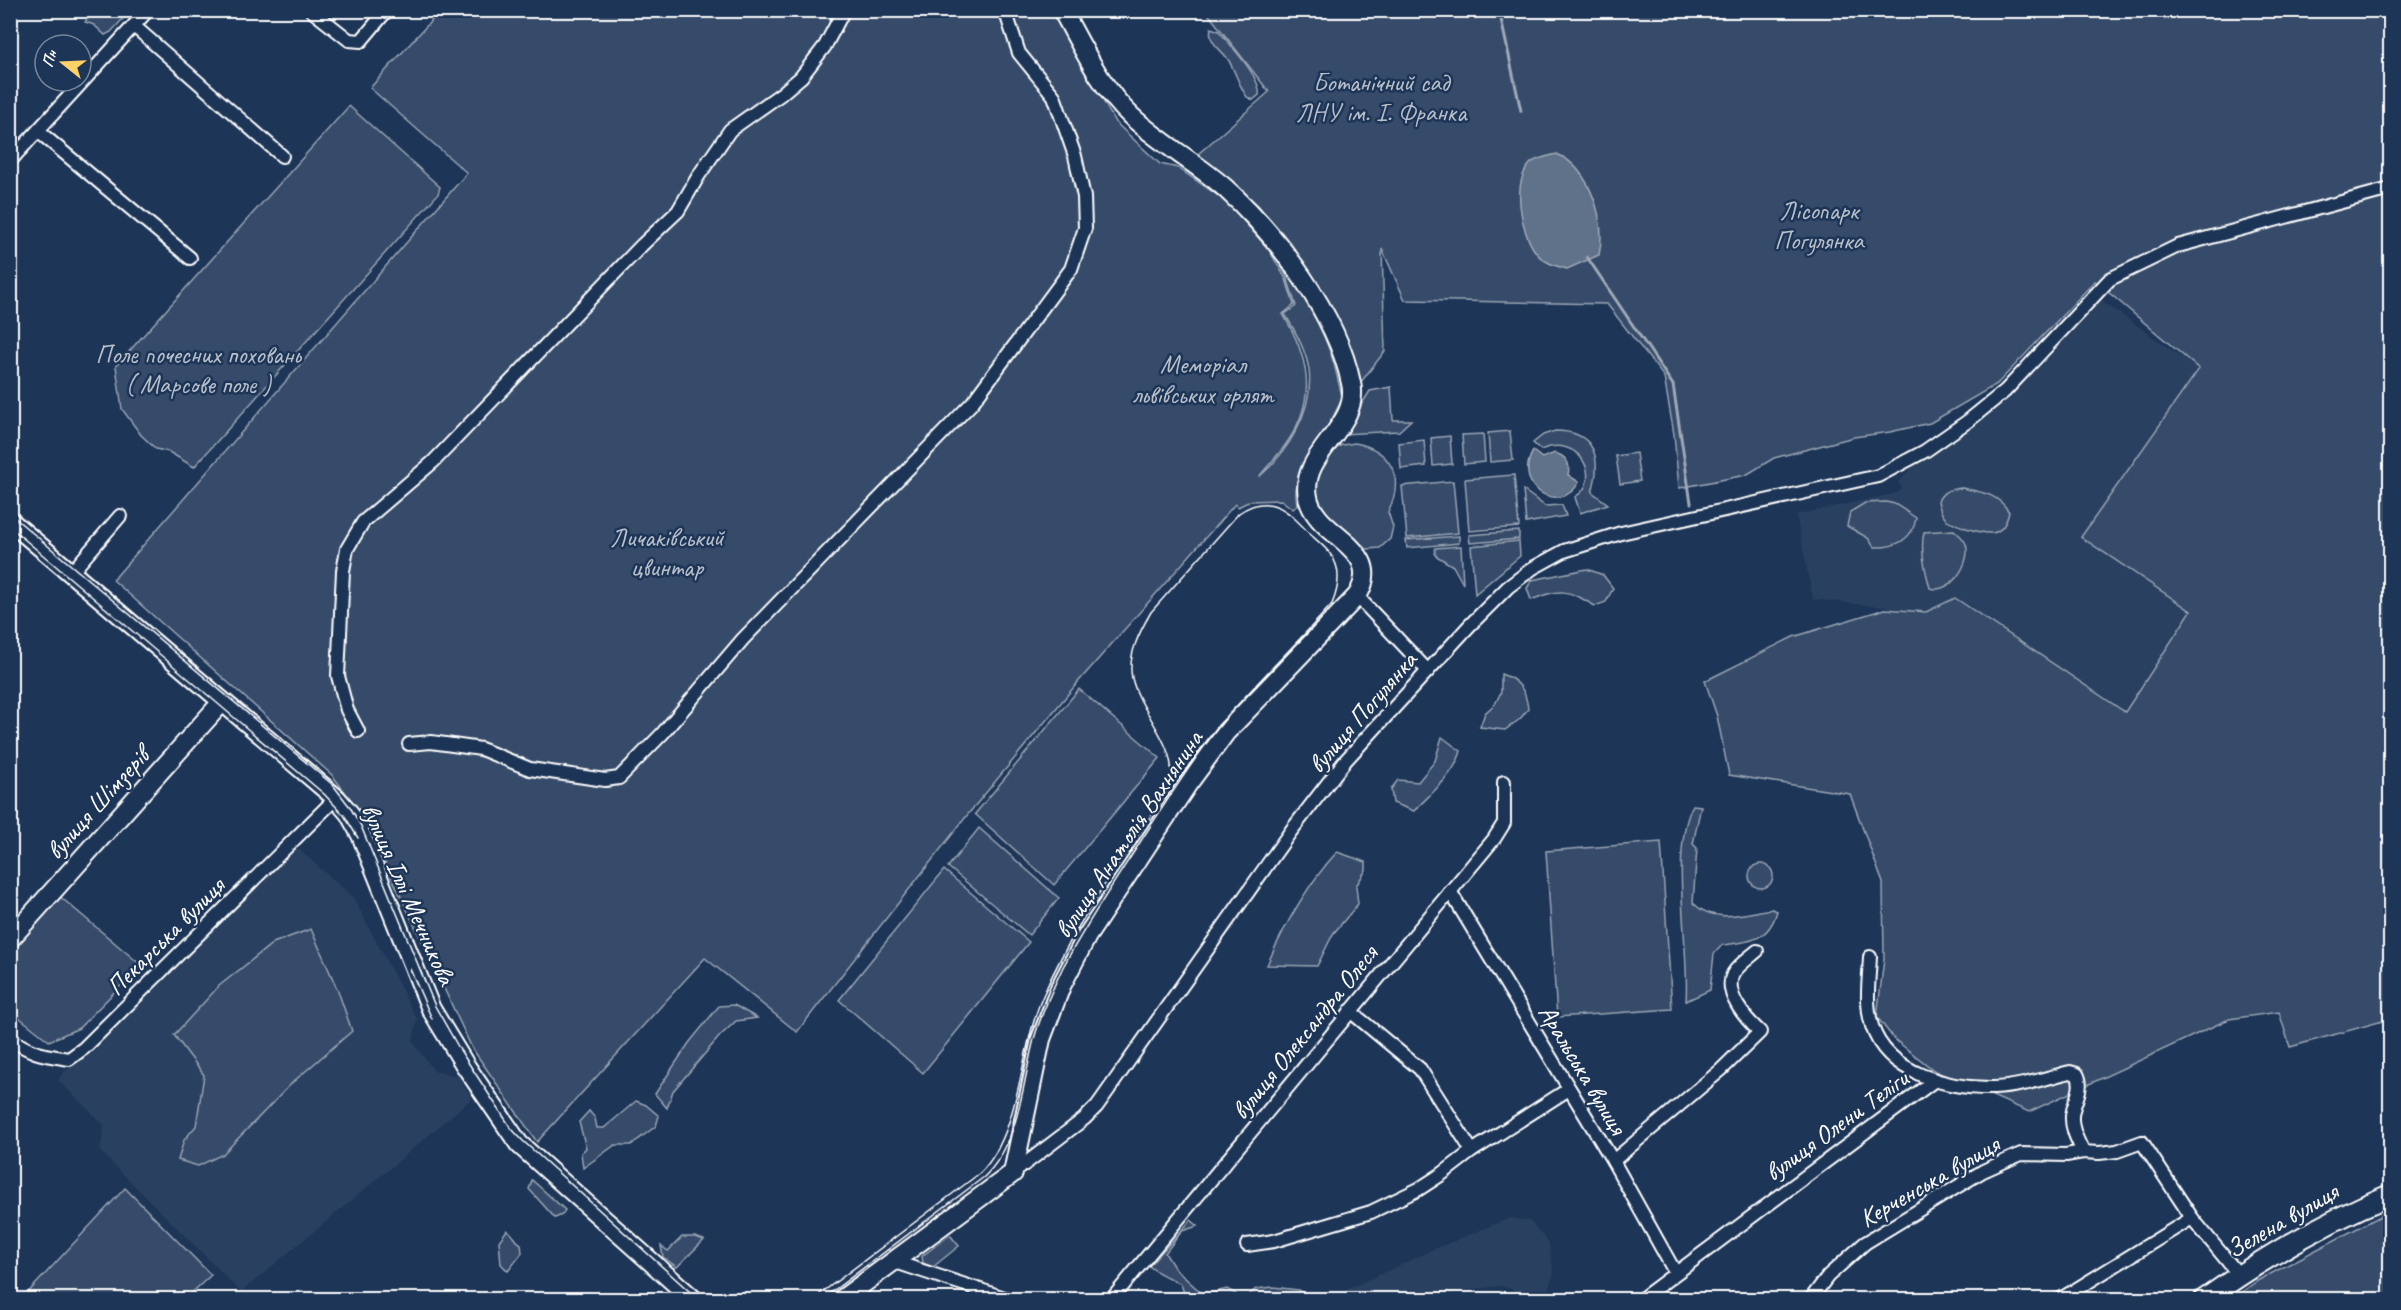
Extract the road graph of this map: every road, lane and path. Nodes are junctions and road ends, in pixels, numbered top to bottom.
1 (148, 10) edge
2 (311, 10) edge
3 (387, 10) edge
4 (844, 10) edge
5 (1005, 10) edge
6 (1062, 10) edge
7 (134, 26) junction
8 (38, 131) junction
9 (282, 156) dead end
10 (10, 161) edge
11 (2391, 189) edge
12 (190, 258) dead end
13 (120, 516) dead end
14 (10, 521) edge
15 (71, 573) junction
16 (1357, 596) junction
17 (1428, 671) junction
18 (222, 702) junction
19 (358, 731) dead end
20 (409, 744) dead end
21 (1504, 782) dead end
22 (336, 798) junction
23 (1450, 891) junction
24 (10, 939) edge
25 (1757, 951) dead end
26 (1870, 957) dead end
27 (1350, 1011) junction
28 (10, 1038) edge
29 (1935, 1080) junction
30 (1569, 1089) junction
31 (1472, 1151) junction
32 (2083, 1152) junction
33 (1613, 1161) junction
34 (1013, 1173) junction
35 (2391, 1195) edge
36 (2192, 1218) junction
37 (1246, 1245) dead end
38 (892, 1261) junction
39 (1675, 1272) junction
40 (2239, 1275) junction
41 (694, 1299) edge
42 (840, 1299) edge
43 (1011, 1299) edge
44 (1111, 1299) edge
45 (1640, 1299) edge
46 (1810, 1299) edge
47 (2059, 1299) edge
48 (2204, 1299) edge

1 - 7 street
2 - 3 street
4 - 19 street
5 - 20 street
6 - 16 street, вулиця Анатолія Вахнянина
7 - 8 street
7 - 9 street
8 - 10 street
8 - 12 street
11 - 17 street, вулиця Погулянка
13 - 15 street
14 - 15 street, вулиця Іллі Мечникова
15 - 18 street, вулиця Іллі Мечникова
16 - 17 street
16 - 34 street, вулиця Анатолія Вахнянина
17 - 34 street, вулиця Погулянка
18 - 22 street, вулиця Іллі Мечникова
18 - 24 street, вулиця Шімзерів
21 - 23 street, вулиця Олександра Олеся
22 - 28 street, Пекарська вулиця
22 - 41 street, вулиця Іллі Мечникова
23 - 27 street, вулиця Олександра Олеся
23 - 30 street, Аральська вулиця
25 - 33 street
26 - 29 street
27 - 31 street
27 - 44 street, вулиця Олександра Олеся
29 - 32 street, вулиця Олени Теліги
29 - 39 street, вулиця Олени Теліги
30 - 31 street
30 - 33 street, Аральська вулиця
31 - 37 street
32 - 36 street, Керченська вулиця
32 - 46 street, Керченська вулиця
33 - 39 street, Аральська вулиця
34 - 38 street
35 - 40 main road, Зелена вулиця
36 - 40 street, Керченська вулиця
36 - 47 street
38 - 42 street
38 - 43 street
39 - 45 street, вулиця Олени Теліги
40 - 48 main road, Зелена вулиця

